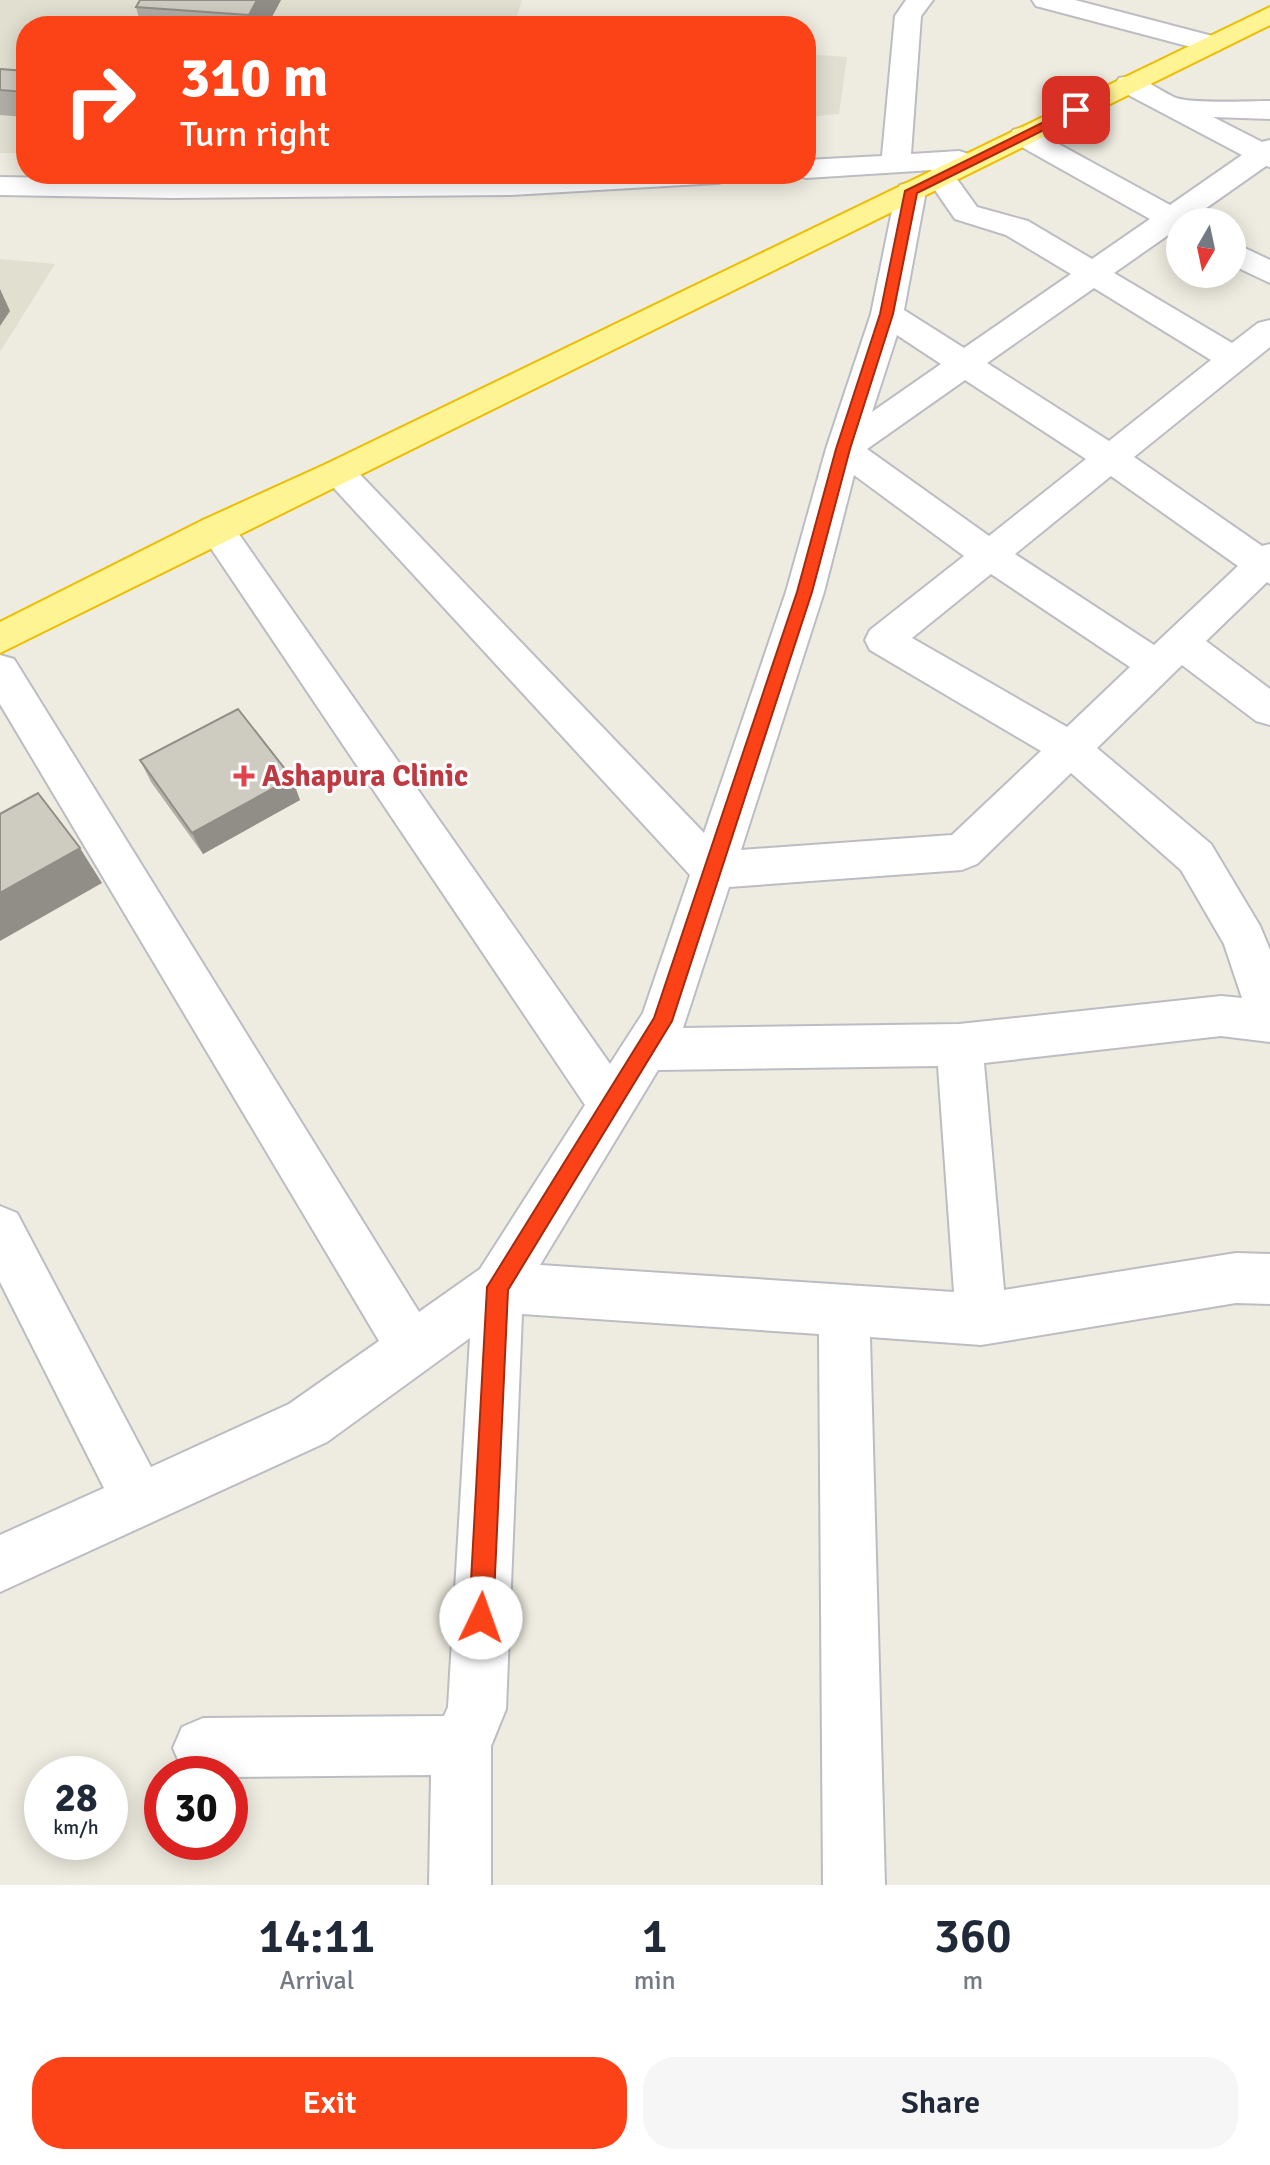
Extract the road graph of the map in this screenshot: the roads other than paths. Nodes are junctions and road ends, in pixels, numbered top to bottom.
1 (920, 0) edge
2 (1045, 0) edge
3 (1270, 15) edge
4 (1210, 44) junction
5 (1129, 84) junction
6 (1172, 107) junction
7 (1270, 110) edge
8 (1023, 136) junction
9 (1267, 154) edge
10 (977, 159) junction
11 (816, 170) edge
12 (916, 177) junction
13 (546, 184) edge
14 (0, 186) edge
15 (1192, 208) edge
16 (1166, 215) edge
17 (1166, 226) edge
18 (1246, 260) edge
19 (1270, 273) edge
20 (1091, 274) junction
21 (887, 314) junction
22 (1270, 330) edge
23 (1234, 359) junction
24 (965, 365) junction
25 (843, 449) junction
26 (1112, 459) junction
27 (338, 473) junction
28 (216, 529) junction
29 (990, 556) junction
30 (1267, 564) edge
31 (0, 639) edge
32 (1169, 654) junction
33 (0, 670) edge
34 (1270, 710) edge
35 (1071, 749) junction
36 (712, 870) junction
37 (1270, 1013) edge
38 (1270, 1022) edge
39 (959, 1045) junction
40 (645, 1049) junction
41 (611, 1104) junction
42 (0, 1230) edge
43 (1270, 1279) edge
44 (498, 1287) junction
45 (844, 1310) junction
46 (981, 1319) junction
47 (412, 1348) junction
48 (139, 1500) junction
49 (0, 1564) edge
50 (461, 1745) junction
51 (203, 1748) dead end
52 (460, 1885) edge
53 (854, 1885) edge

1 - 12 street
2 - 4 street
3 - 4 highway
4 - 5 highway
5 - 6 street
5 - 8 highway
6 - 7 street
6 - 9 street
8 - 10 highway
8 - 16 street
9 - 15 street
10 - 12 highway
10 - 12 street
11 - 12 street
12 - 20 street
12 - 21 street
12 - 27 highway
13 - 14 street
17 - 20 street
18 - 19 street
20 - 23 street
20 - 24 street
21 - 24 street
21 - 25 street
22 - 23 street
23 - 26 street
24 - 25 street
24 - 26 street
25 - 29 street
25 - 36 street
26 - 29 street
26 - 30 street
27 - 28 highway
27 - 36 street
28 - 31 highway
28 - 41 street
29 - 32 street
29 - 35 street
30 - 32 street
32 - 34 street
32 - 35 street
33 - 47 street
35 - 36 street
35 - 37 street
36 - 40 street
38 - 39 street
39 - 40 street
39 - 46 street
40 - 41 street
41 - 44 street
42 - 48 street
43 - 46 street
44 - 45 street
44 - 47 street
44 - 50 street
45 - 46 street
45 - 53 street
47 - 48 street
48 - 49 street
50 - 51 street
50 - 52 street

